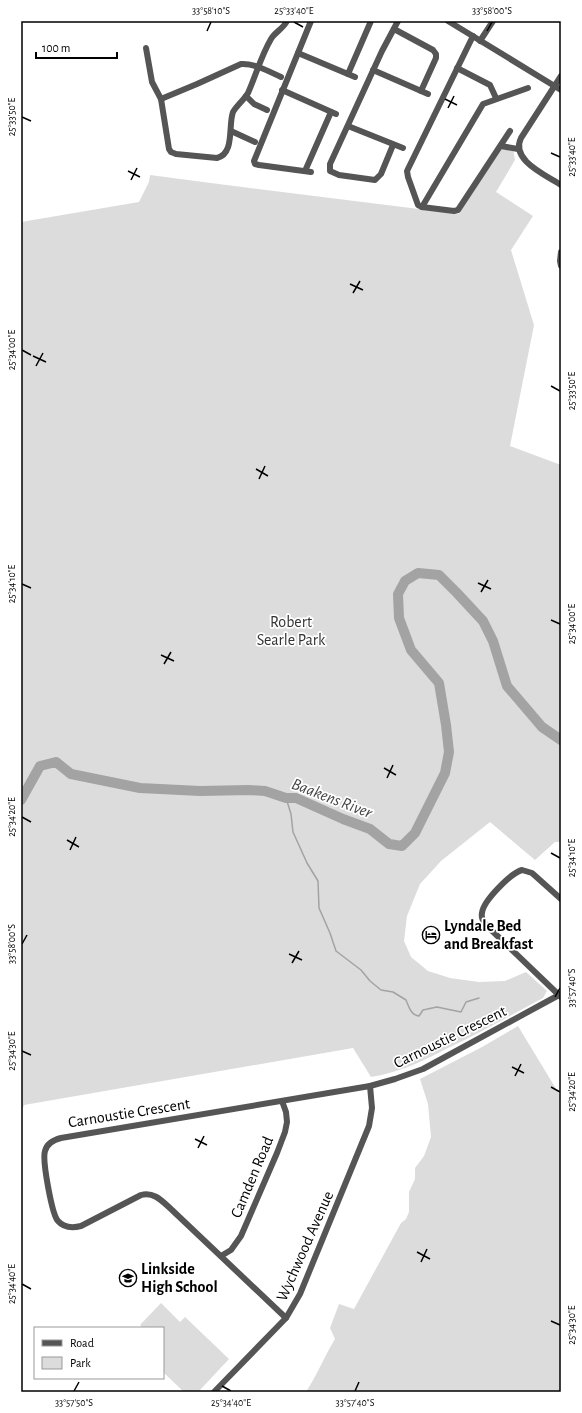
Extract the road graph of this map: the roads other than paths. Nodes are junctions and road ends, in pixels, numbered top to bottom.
1 (287, 21) edge
2 (311, 21) edge
3 (371, 21) edge
4 (398, 21) edge
5 (448, 21) edge
6 (493, 21) edge
7 (394, 29) junction
8 (473, 36) junction
9 (480, 41) junction
10 (146, 48) dead end
11 (298, 53) junction
12 (258, 68) junction
13 (457, 68) junction
14 (373, 70) junction
15 (348, 74) junction
16 (561, 76) edge
17 (281, 77) dead end
18 (354, 77) dead end
19 (555, 86) junction
20 (528, 88) dead end
21 (282, 90) junction
22 (561, 90) edge
23 (421, 91) junction
24 (428, 94) dead end
25 (246, 96) junction
26 (496, 98) junction
27 (161, 99) junction
28 (268, 110) dead end
29 (348, 126) junction
30 (231, 131) junction
31 (510, 131) dead end
32 (255, 142) dead end
33 (394, 145) junction
34 (500, 146) junction
35 (403, 148) dead end
36 (518, 149) junction
37 (561, 185) edge
38 (422, 207) junction
39 (561, 252) edge
40 (561, 266) edge
41 (561, 899) edge
42 (485, 924) junction
43 (470, 928) dead end
44 (560, 996) edge
45 (370, 1086) junction
46 (282, 1101) junction
47 (221, 1256) junction
48 (286, 1318) junction
49 (214, 1392) edge

1 - 12 street
2 - 11 street
3 - 15 street
4 - 7 street
5 - 8 street
6 - 9 street
7 - 14 street
7 - 23 street
8 - 9 street
8 - 13 street
9 - 19 street
10 - 27 street
11 - 15 street
11 - 21 street
12 - 17 street
12 - 25 street
12 - 27 street
13 - 26 street
13 - 38 street
14 - 23 street
14 - 29 street
15 - 18 street
16 - 19 street
19 - 22 street
19 - 36 street
20 - 26 street
21 - 21 street
23 - 24 street
25 - 28 street
25 - 30 street
26 - 38 street
27 - 30 street
29 - 33 street
29 - 33 street
30 - 32 street
31 - 34 street
33 - 35 street
34 - 36 street
34 - 38 street
36 - 37 street
39 - 40 street
41 - 42 street
42 - 43 street
42 - 44 street
44 - 45 street, Carnoustie Crescent
45 - 46 street, Carnoustie Crescent
45 - 48 street, Wychwood Avenue
46 - 47 street, Camden Road
46 - 47 street, Carnoustie Crescent
47 - 48 street, Carnoustie Crescent
48 - 49 street, Wychwood Avenue

